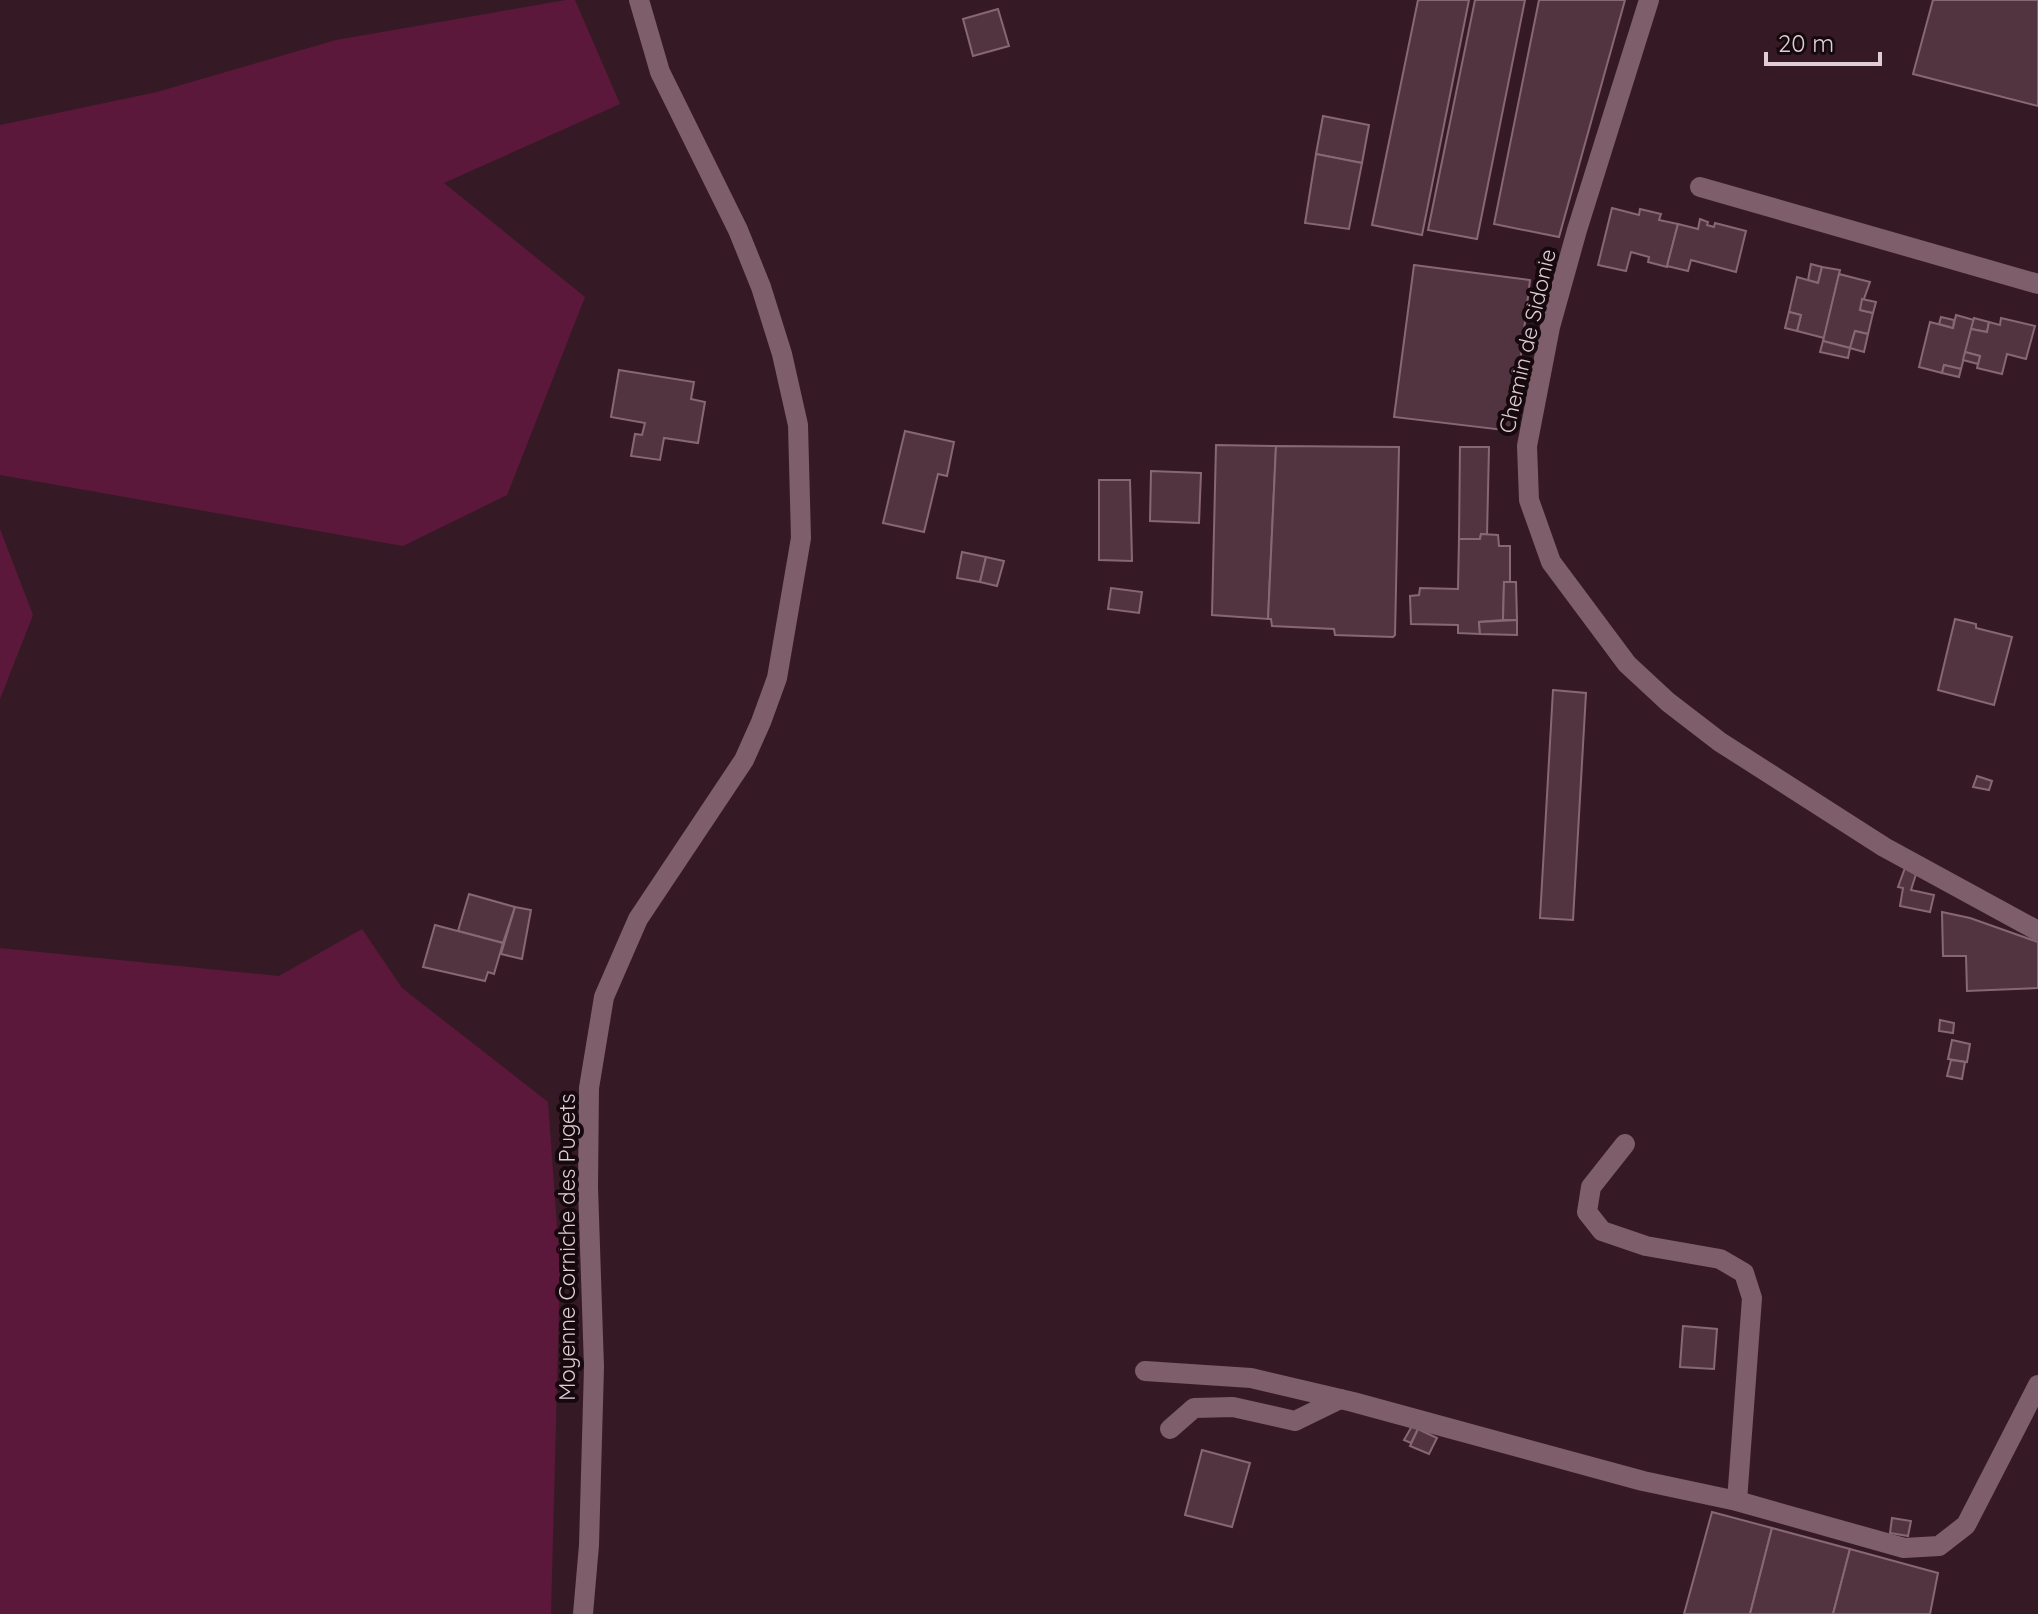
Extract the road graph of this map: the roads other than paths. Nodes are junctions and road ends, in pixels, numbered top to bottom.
1 (639, 0) edge
2 (1649, 0) edge
3 (1700, 187) dead end
4 (2038, 284) edge
5 (2038, 931) edge
6 (1625, 1144) dead end
7 (1145, 1371) dead end
8 (2038, 1385) edge
9 (1340, 1399) junction
10 (1170, 1429) dead end
11 (1737, 1501) junction
12 (583, 1614) edge

1 - 12 street, Moyenne Corniche des Pugets
2 - 5 street, Chemin de Sidonie
3 - 4 street
6 - 11 street
7 - 9 street
8 - 11 street
9 - 10 street
9 - 11 street

